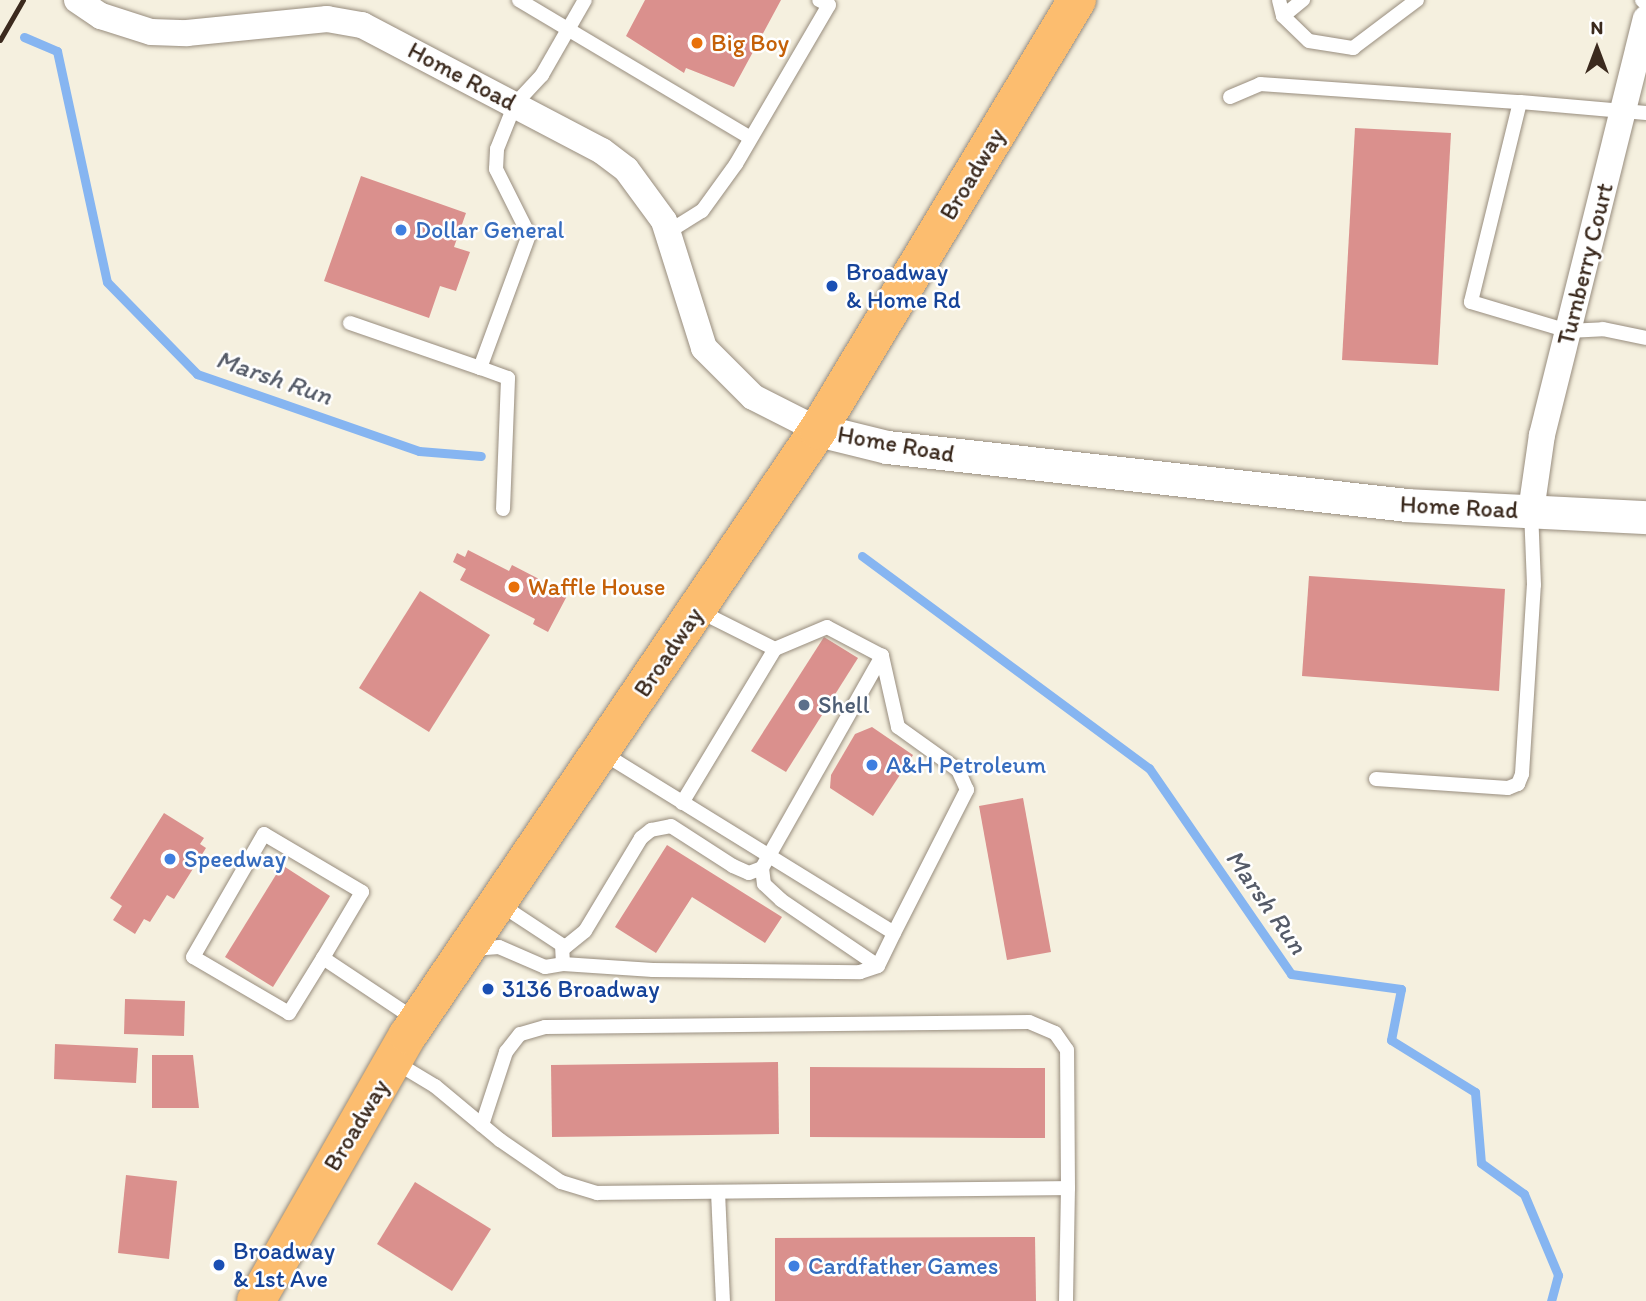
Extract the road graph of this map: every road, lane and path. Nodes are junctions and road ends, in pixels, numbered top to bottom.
1 (519, 0) edge
2 (585, 0) edge
3 (1076, 0) edge
4 (1279, 0) edge
5 (1304, 0) edge
6 (1417, 0) edge
7 (1642, 0) edge
8 (81, 3) edge
9 (824, 3) edge
10 (1646, 4) edge
11 (1283, 16) junction
12 (1646, 19) edge
13 (569, 29) junction
14 (1230, 97) dead end
15 (1520, 102) junction
16 (515, 104) junction
17 (1634, 112) edge
18 (749, 137) junction
19 (668, 232) junction
20 (350, 323) dead end
21 (1568, 331) junction
22 (1646, 338) edge
23 (480, 368) junction
24 (818, 430) junction
25 (503, 509) dead end
26 (1531, 510) junction
27 (1646, 517) edge
28 (696, 610) junction
29 (775, 649) junction
30 (882, 656) junction
31 (600, 752) junction
32 (1376, 779) dead end
33 (682, 803) junction
34 (769, 854) junction
35 (762, 868) junction
36 (497, 903) junction
37 (894, 933) junction
38 (564, 948) junction
39 (464, 952) junction
40 (323, 958) junction
41 (563, 964) junction
42 (878, 967) junction
43 (418, 1021) junction
44 (394, 1061) junction
45 (482, 1125) junction
46 (1068, 1188) junction
47 (718, 1192) junction
48 (256, 1301) edge
49 (723, 1301) edge
50 (1066, 1301) edge

1 - 13 lane
2 - 13 lane
3 - 24 main road, Broadway
4 - 11 lane
5 - 11 lane
6 - 11 lane
7 - 10 lane
8 - 16 street, Home Road
9 - 18 lane
12 - 17 street, Turnberry Court
13 - 16 lane
13 - 18 lane
14 - 15 lane
15 - 17 lane
15 - 21 lane
16 - 19 street, Home Road
16 - 23 lane
17 - 21 street, Turnberry Court
18 - 19 lane
19 - 24 street, Home Road
20 - 23 lane
21 - 22 lane
21 - 26 street, Turnberry Court
23 - 25 lane
24 - 26 street, Home Road
24 - 28 main road, Broadway
26 - 27 street, Home Road
26 - 32 lane
28 - 29 lane
28 - 31 main road, Broadway
29 - 30 lane
29 - 33 lane
30 - 34 lane
30 - 37 lane
31 - 33 lane
31 - 36 main road, Broadway
33 - 34 lane
34 - 35 lane
34 - 37 lane
35 - 38 lane
35 - 42 lane
36 - 38 lane
36 - 39 main road, Broadway
37 - 42 lane
38 - 41 lane
39 - 41 lane
39 - 43 main road, Broadway
40 - 40 lane
40 - 43 lane
41 - 42 lane
43 - 44 main road, Broadway
44 - 45 lane
44 - 48 main road, Broadway
45 - 46 lane
45 - 47 lane
46 - 47 lane
46 - 50 lane
47 - 49 lane

